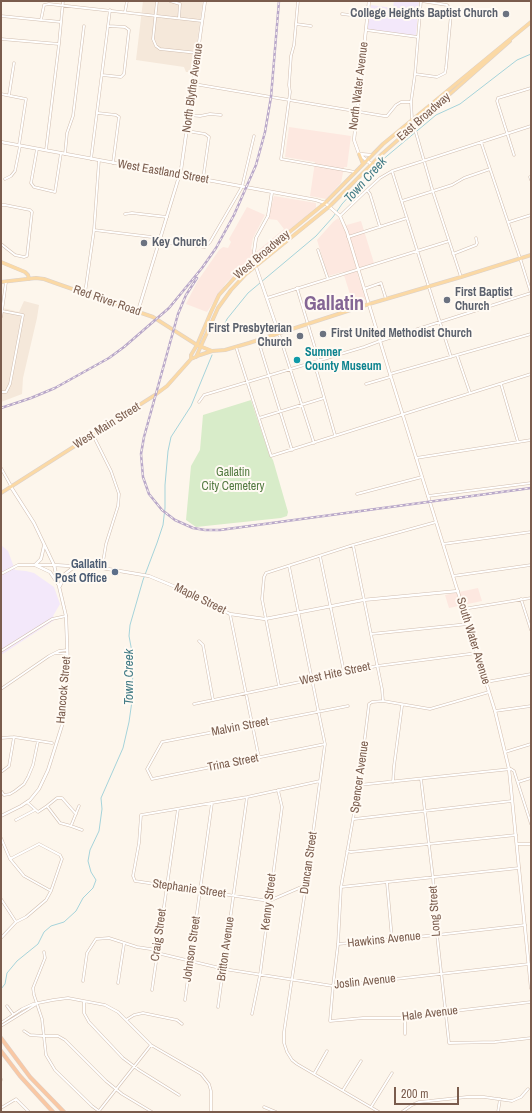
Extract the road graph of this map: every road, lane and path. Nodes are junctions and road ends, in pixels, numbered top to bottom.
1 (63, 1) edge
2 (127, 1) edge
3 (157, 1) edge
4 (170, 1) edge
5 (205, 1) edge
6 (298, 1) edge
7 (369, 1) edge
8 (421, 1) edge
9 (62, 5) junction
10 (110, 10) junction
11 (126, 12) junction
12 (342, 14) dead end
13 (1, 16) edge
14 (155, 16) junction
15 (367, 17) junction
16 (179, 19) junction
17 (41, 20) junction
18 (202, 21) junction
19 (61, 22) junction
20 (531, 22) edge
21 (296, 24) junction
22 (84, 26) dead end
23 (108, 26) junction
24 (311, 26) dead end
25 (366, 30) junction
26 (515, 36) junction
27 (418, 37) junction
28 (1, 39) edge
29 (59, 44) junction
30 (198, 53) junction
31 (14, 63) dead end
32 (415, 74) junction
33 (102, 76) junction
34 (194, 84) junction
35 (531, 88) edge
36 (1, 94) edge
37 (9, 95) junction
38 (289, 100) junction
39 (411, 102) junction
40 (356, 112) junction
41 (98, 113) junction
42 (189, 115) junction
43 (221, 115) dead end
44 (412, 119) junction
45 (414, 125) junction
46 (531, 126) edge
47 (187, 131) junction
48 (506, 134) junction
49 (254, 136) dead end
50 (1, 142) edge
51 (481, 142) junction
52 (20, 145) junction
53 (37, 149) junction
54 (46, 150) junction
55 (61, 153) junction
56 (65, 154) junction
57 (359, 154) junction
58 (371, 155) junction
59 (514, 155) dead end
60 (91, 159) junction
61 (100, 160) junction
62 (366, 160) junction
63 (424, 160) junction
64 (113, 163) junction
65 (362, 164) junction
66 (371, 164) junction
67 (490, 169) junction
68 (392, 171) junction
69 (356, 172) junction
70 (180, 175) junction
71 (353, 175) joint
72 (5, 179) dead end
73 (203, 179) junction
74 (242, 187) junction
75 (367, 190) junction
76 (272, 192) junction
77 (433, 192) junction
78 (402, 202) junction
79 (325, 203) junction
80 (1, 206) edge
81 (330, 206) junction
82 (125, 214) dead end
83 (339, 215) junction
84 (531, 215) edge
85 (167, 217) junction
86 (407, 218) junction
87 (508, 222) junction
88 (380, 227) junction
89 (94, 230) junction
90 (348, 237) junction
91 (160, 238) junction
92 (476, 238) dead end
93 (449, 241) junction
94 (159, 242) junction
95 (1, 244) edge
96 (318, 250) dead end
97 (417, 251) junction
98 (453, 254) junction
99 (531, 254) edge
100 (520, 258) junction
101 (254, 261) junction
102 (1, 262) edge
103 (256, 266) junction
104 (358, 270) junction
105 (461, 277) junction
106 (29, 279) junction
107 (328, 279) junction
108 (1, 282) edge
109 (6, 282) junction
110 (429, 287) junction
111 (297, 288) junction
112 (364, 289) junction
113 (85, 293) junction
114 (531, 293) edge
115 (218, 298) junction
116 (266, 298) junction
117 (386, 299) junction
118 (223, 300) junction
119 (369, 304) junction
120 (138, 310) junction
121 (2, 311) junction
122 (1, 317) edge
123 (440, 322) junction
124 (308, 324) junction
125 (279, 334) junction
126 (531, 334) edge
127 (258, 340) junction
128 (380, 341) junction
129 (197, 345) junction
130 (201, 347) junction
131 (236, 347) junction
132 (212, 351) junction
133 (457, 355) junction
134 (451, 357) junction
135 (195, 358) junction
136 (191, 359) junction
137 (319, 361) junction
138 (314, 362) junction
139 (291, 369) junction
140 (531, 374) edge
141 (390, 375) junction
142 (269, 376) junction
143 (247, 383) junction
144 (366, 384) dead end
145 (501, 384) junction
146 (1, 392) edge
147 (470, 393) junction
148 (324, 398) junction
149 (199, 402) dead end
150 (303, 405) junction
151 (281, 412) junction
152 (402, 414) junction
153 (258, 418) junction
154 (93, 435) junction
155 (335, 435) junction
156 (531, 440) edge
157 (518, 442) junction
158 (314, 443) junction
159 (292, 450) junction
160 (416, 458) junction
161 (1, 468) edge
162 (422, 477) junction
163 (531, 483) edge
164 (11, 487) junction
165 (1, 493) edge
166 (357, 494) dead end
167 (428, 496) junction
168 (436, 522) junction
169 (531, 532) edge
170 (44, 544) junction
171 (443, 544) junction
172 (353, 545) junction
173 (320, 556) junction
174 (35, 565) junction
175 (54, 565) junction
176 (531, 565) edge
177 (289, 566) junction
178 (75, 567) junction
179 (102, 568) junction
180 (1, 574) edge
181 (453, 576) junction
182 (60, 586) junction
183 (458, 591) junction
184 (531, 598) edge
185 (521, 599) junction
186 (363, 600) junction
187 (331, 606) junction
188 (463, 609) junction
189 (298, 613) junction
190 (230, 614) junction
191 (66, 616) junction
192 (265, 619) junction
193 (468, 624) junction
194 (531, 630) edge
195 (371, 634) junction
196 (198, 641) dead end
197 (68, 650) junction
198 (1, 651) edge
199 (55, 653) junction
200 (477, 653) junction
201 (68, 654) junction
202 (377, 666) junction
203 (344, 672) junction
204 (531, 674) edge
205 (312, 679) junction
206 (486, 682) junction
207 (279, 686) junction
208 (1, 689) edge
209 (489, 692) junction
210 (246, 693) junction
211 (213, 700) junction
212 (383, 701) junction
213 (194, 704) dead end
214 (402, 705) junction
215 (348, 706) dead end
216 (531, 706) edge
217 (495, 711) junction
218 (318, 712) junction
219 (252, 725) junction
220 (14, 737) junction
221 (1, 738) edge
222 (38, 742) junction
223 (52, 743) dead end
224 (325, 744) junction
225 (531, 744) edge
226 (505, 752) junction
227 (259, 758) junction
228 (147, 769) joint
229 (508, 769) junction
230 (1, 772) edge
231 (531, 778) edge
232 (421, 779) junction
233 (320, 781) junction
234 (393, 782) junction
235 (518, 782) junction
236 (359, 786) junction
237 (278, 790) junction
238 (1, 791) edge
239 (247, 797) junction
240 (27, 802) junction
241 (512, 802) junction
242 (212, 803) junction
243 (47, 806) junction
244 (79, 806) dead end
245 (178, 809) junction
246 (35, 810) junction
247 (424, 811) junction
248 (76, 814) junction
249 (1, 816) edge
250 (354, 819) junction
251 (16, 820) dead end
252 (531, 824) edge
253 (71, 826) junction
254 (82, 830) dead end
255 (516, 835) junction
256 (1, 838) edge
257 (429, 844) junction
258 (517, 844) junction
259 (531, 844) edge
260 (347, 851) junction
261 (10, 859) junction
262 (519, 868) junction
263 (433, 878) junction
264 (387, 883) junction
265 (306, 885) junction
266 (166, 886) junction
267 (341, 887) junction
268 (200, 890) junction
269 (51, 892) junction
270 (234, 896) junction
271 (1, 899) edge
272 (269, 901) junction
273 (16, 922) junction
274 (525, 925) junction
275 (437, 935) junction
276 (1, 938) edge
277 (392, 939) junction
278 (124, 944) junction
279 (338, 944) junction
280 (44, 952) dead end
281 (157, 952) junction
282 (190, 962) junction
283 (528, 964) junction
284 (224, 969) junction
285 (442, 974) junction
286 (260, 975) junction
287 (291, 980) junction
288 (83, 981) dead end
289 (118, 983) dead end
290 (332, 986) junction
291 (531, 988) edge
292 (152, 990) dead end
293 (185, 1000) dead end
294 (84, 1001) junction
295 (531, 1002) edge
296 (36, 1004) junction
297 (7, 1006) dead end
298 (218, 1007) dead end
299 (446, 1012) junction
300 (252, 1014) dead end
301 (14, 1015) junction
302 (404, 1018) junction
303 (126, 1020) junction
304 (330, 1021) joint
305 (1, 1023) edge
306 (182, 1024) dead end
307 (1, 1026) edge
308 (24, 1031) dead end
309 (405, 1034) dead end
310 (43, 1036) junction
311 (1, 1038) edge
312 (531, 1038) edge
313 (151, 1045) junction
314 (1, 1051) edge
315 (327, 1051) dead end
316 (361, 1061) dead end
317 (134, 1067) junction
318 (392, 1073) dead end
319 (314, 1074) junction
320 (116, 1089) junction
321 (528, 1089) dead end
322 (343, 1090) junction
323 (179, 1095) dead end
324 (500, 1099) junction
325 (264, 1107) dead end
326 (1, 1108) edge
327 (371, 1108) junction
328 (29, 1112) edge
329 (53, 1112) edge
330 (64, 1112) edge
331 (100, 1112) edge
332 (152, 1112) edge
333 (211, 1112) edge
334 (276, 1112) edge
335 (379, 1112) edge
336 (402, 1112) edge
337 (498, 1112) edge

1 - 9 street
2 - 11 street
3 - 14 street
4 - 16 street
5 - 18 street, North Blythe Avenue
6 - 21 street
7 - 15 street, North Water Avenue
8 - 27 street
8 - 32 street
9 - 10 street
9 - 17 street
9 - 19 street
10 - 11 street
10 - 23 street
11 - 14 street
12 - 15 street
13 - 17 street
14 - 16 street
14 - 30 street
15 - 25 street, North Water Avenue
16 - 18 street
17 - 19 street
18 - 30 street, North Blythe Avenue
19 - 29 street
20 - 26 main road, East Broadway
21 - 24 street
21 - 38 street
22 - 56 street
23 - 33 street
23 - 33 street
25 - 27 street
25 - 40 street, North Water Avenue
26 - 44 main road, East Broadway
26 - 45 main road, East Broadway
27 - 32 street
28 - 29 street
29 - 54 street
30 - 34 street, North Blythe Avenue
31 - 37 street
32 - 39 street
33 - 41 street
34 - 38 street
34 - 42 street, North Blythe Avenue
35 - 48 street
36 - 37 street
37 - 52 street
38 - 40 street
38 - 69 street
39 - 40 street
39 - 44 street
40 - 57 street, North Water Avenue
41 - 60 street
41 - 64 street
42 - 43 street
42 - 47 street, North Blythe Avenue
44 - 45 street
44 - 58 main road, East Broadway
45 - 63 street
45 - 66 main road, East Broadway
46 - 48 street
47 - 70 street, North Blythe Avenue
47 - 73 street
48 - 51 street
48 - 59 street
49 - 74 street
50 - 52 street, West Eastland Street
51 - 63 street
51 - 67 street
52 - 53 street, West Eastland Street
52 - 72 street
53 - 54 street, West Eastland Street
53 - 55 street
54 - 55 street, West Eastland Street
55 - 56 street, West Eastland Street
56 - 60 street, West Eastland Street
57 - 58 street
57 - 62 street
57 - 65 main road
58 - 62 main road, East Broadway
60 - 61 street, West Eastland Street
61 - 64 street, West Eastland Street
61 - 89 street
62 - 65 main road, East Broadway
62 - 66 street
63 - 68 street
63 - 77 street
64 - 70 street, West Eastland Street
65 - 69 main road, East Broadway
66 - 81 main road, East Broadway
67 - 77 street
67 - 87 street
68 - 75 street
68 - 78 street
69 - 71 main road, East Broadway
70 - 73 street, West Eastland Street
70 - 85 street, North Blythe Avenue
71 - 79 main road, West Broadway
73 - 74 street, West Eastland Street
74 - 76 street, West Eastland Street
74 - 94 street
75 - 83 street
75 - 88 street
76 - 79 street, West Eastland Street
76 - 101 street
77 - 78 street
77 - 93 street
78 - 86 street
79 - 81 street
79 - 101 main road, West Broadway
80 - 95 street
81 - 83 street
81 - 103 main road, West Broadway
82 - 85 street
83 - 90 street
84 - 87 street
85 - 91 street, North Blythe Avenue
86 - 88 street
86 - 97 street
87 - 100 street
88 - 90 street
89 - 91 street
89 - 113 street
90 - 104 street
91 - 94 street, North Blythe Avenue
92 - 98 street
93 - 97 street
93 - 98 street
94 - 120 street, North Blythe Avenue
96 - 107 street
97 - 104 street
97 - 110 street
98 - 105 street
99 - 100 main road
100 - 105 main road
100 - 114 street
101 - 103 street
101 - 115 main road, West Broadway
102 - 106 main road
103 - 116 street
103 - 118 main road, West Broadway
104 - 107 street
104 - 112 street
105 - 110 main road
106 - 109 main road, Red River Road
106 - 113 main road, Red River Road
107 - 111 street
108 - 109 main road, Red River Road
109 - 121 street
110 - 117 main road
110 - 123 street
111 - 116 street
111 - 124 street
112 - 117 street
112 - 119 street
113 - 120 main road, Red River Road
114 - 123 street
115 - 118 main road
115 - 129 main road, West Broadway
116 - 125 street
117 - 119 main road
118 - 130 main road, West Broadway
119 - 124 main road
119 - 128 street, South Water Avenue
120 - 129 main road, Red River Road
121 - 122 street
121 - 146 street
123 - 128 street
123 - 134 street
124 - 125 main road
124 - 137 street
125 - 127 main road
125 - 139 street
126 - 133 street
127 - 131 main road
127 - 142 street
128 - 137 street
128 - 141 street, South Water Avenue
129 - 130 main road, Red River Road
129 - 136 main road, West Broadway
130 - 132 main road, Red River Road
130 - 135 main road
131 - 132 main road
131 - 143 street
132 - 135 main road
133 - 134 street
133 - 147 street
134 - 141 street
135 - 136 main road
136 - 154 main road, West Main Street
137 - 138 street
138 - 139 street
138 - 148 street
139 - 142 street
139 - 150 street
140 - 145 street
141 - 144 street
141 - 152 street, South Water Avenue
142 - 143 street
142 - 151 street
143 - 149 street
143 - 153 street
145 - 147 street
145 - 157 street
147 - 152 street
148 - 150 street
148 - 155 street
150 - 151 street
150 - 158 street
151 - 153 street
151 - 159 street
152 - 155 street
152 - 160 street, South Water Avenue
153 - 159 street
154 - 164 main road, West Main Street
154 - 179 street
155 - 158 street
156 - 157 street
157 - 160 street
158 - 159 street
160 - 162 street, South Water Avenue
161 - 164 street
162 - 166 street
162 - 167 street, South Water Avenue
163 - 167 street
164 - 165 main road, West Main Street
164 - 170 street
167 - 168 street, South Water Avenue
168 - 171 street, South Water Avenue
168 - 172 street
169 - 171 street
170 - 174 street
170 - 175 street
171 - 181 street, South Water Avenue
172 - 173 street
172 - 186 street
173 - 177 street
173 - 187 street
174 - 175 street
174 - 180 street
174 - 182 street
175 - 178 street, Maple Street
175 - 182 street, Hancock Street
176 - 181 street
177 - 189 street, Duncan Street
177 - 192 street
178 - 179 street, Maple Street
178 - 182 street
179 - 190 street, Maple Street
181 - 183 street, South Water Avenue
182 - 191 street, Hancock Street
183 - 186 street, Maple Street
183 - 188 street, South Water Avenue
184 - 185 street
185 - 188 street
185 - 194 street
186 - 187 street, Maple Street
186 - 195 street
187 - 189 street, Maple Street
187 - 203 street
188 - 193 street, South Water Avenue
189 - 192 street, Maple Street
189 - 205 street, Duncan Street
190 - 192 street, Maple Street
190 - 210 street
191 - 197 street, Hancock Street
191 - 198 street
192 - 207 street
193 - 195 street
193 - 200 street, South Water Avenue
195 - 202 street
196 - 211 street
197 - 199 street
197 - 201 street, Hancock Street
199 - 201 street
199 - 208 street
200 - 202 street, West Hite Street
200 - 206 street, South Water Avenue
201 - 240 street, Hancock Street
202 - 203 street, West Hite Street
202 - 212 street
203 - 205 street, West Hite Street
204 - 206 street
205 - 207 street, West Hite Street
205 - 218 street, Duncan Street
206 - 209 street, South Water Avenue
207 - 210 street, West Hite Street
209 - 214 street
209 - 217 street, South Water Avenue
210 - 211 street, West Hite Street
210 - 219 street
211 - 213 street, West Hite Street
212 - 214 street
212 - 236 street, Spencer Avenue
214 - 234 street
215 - 218 street, Malvin Street
216 - 217 street
217 - 226 street, South Water Avenue
218 - 219 street, Malvin Street
218 - 224 street, Duncan Street
219 - 227 street
219 - 228 street, Malvin Street
220 - 221 street
220 - 222 street
220 - 230 street
222 - 223 street
222 - 238 street
224 - 227 street, Trina Street
224 - 233 street, Duncan Street
225 - 226 street
226 - 229 street, South Water Avenue
227 - 228 street, Trina Street
229 - 232 street
229 - 235 street
229 - 241 street, South Water Avenue
231 - 235 street
232 - 234 street
232 - 247 street, Long Street
233 - 237 street
233 - 265 street, Duncan Street
234 - 236 street
235 - 252 street
236 - 250 street, Spencer Avenue
237 - 239 street
237 - 272 street, Kenny Street
239 - 242 street
239 - 270 street, Britton Avenue
240 - 246 street
240 - 249 street, Hancock Street
241 - 247 street
241 - 255 street, South Water Avenue
242 - 245 street
242 - 268 street, Johnson Street
243 - 246 street
243 - 248 street
243 - 253 street
244 - 248 street
245 - 266 street, Craig Street
245 - 266 street, Stephanie Street
246 - 251 street
247 - 250 street
247 - 257 street, Long Street
248 - 253 street
250 - 260 street, Spencer Avenue
253 - 254 street
255 - 257 street
255 - 258 street, South Water Avenue
256 - 261 street
257 - 260 street
257 - 263 street, Long Street
258 - 259 street
258 - 262 street, South Water Avenue
260 - 267 street, Spencer Avenue
261 - 269 street
261 - 269 street
262 - 263 street
262 - 274 street, South Water Avenue
263 - 264 street
263 - 275 street, Long Street
264 - 267 street
264 - 277 street
265 - 272 street
265 - 287 street, Duncan Street
266 - 268 street, Stephanie Street
266 - 281 street, Craig Street
267 - 279 street, Spencer Avenue
268 - 270 street, Stephanie Street
268 - 282 street, Johnson Street
269 - 273 street
270 - 272 street, Stephanie Street
270 - 284 street, Britton Avenue
271 - 273 street
272 - 286 street, Kenny Street
273 - 276 street
274 - 275 street, Hawkins Avenue
274 - 283 street, South Water Avenue
275 - 277 street, Hawkins Avenue
275 - 285 street, Long Street
277 - 279 street, Hawkins Avenue
278 - 281 street, Joslin Avenue
278 - 288 street, Joslin Avenue
278 - 289 street
279 - 290 street, Spencer Avenue
280 - 296 street
281 - 282 street, Joslin Avenue
281 - 292 street, Craig Street
282 - 284 street, Joslin Avenue
282 - 293 street, Johnson Street
283 - 285 street, Joslin Avenue
283 - 291 street, South Water Avenue
284 - 286 street, Joslin Avenue
284 - 298 street, Britton Avenue
285 - 290 street, Joslin Avenue
285 - 299 street, Long Street
286 - 287 street, Joslin Avenue
286 - 300 street, Kenny Street
287 - 290 street, Joslin Avenue
287 - 319 street, Duncan Street
290 - 304 street, Spencer Avenue
294 - 296 street
294 - 303 street
294 - 317 street
295 - 299 street, Hale Avenue
296 - 301 street
296 - 310 street
297 - 301 street
299 - 302 street, Hale Avenue
299 - 312 street, Long Street
301 - 305 street
301 - 307 street
302 - 304 street, Hale Avenue
302 - 309 street
303 - 306 street
303 - 313 street
308 - 310 street
310 - 320 street
310 - 331 street
311 - 330 highway
313 - 317 street
313 - 333 street
314 - 329 highway
315 - 319 street
316 - 322 street
317 - 320 street
317 - 323 street
318 - 327 street
319 - 322 street, Duncan Street
320 - 331 street
320 - 332 street
321 - 324 street
322 - 327 street, Duncan Street
324 - 336 street
324 - 337 street
325 - 334 street
326 - 328 street
327 - 335 street, Duncan Street

